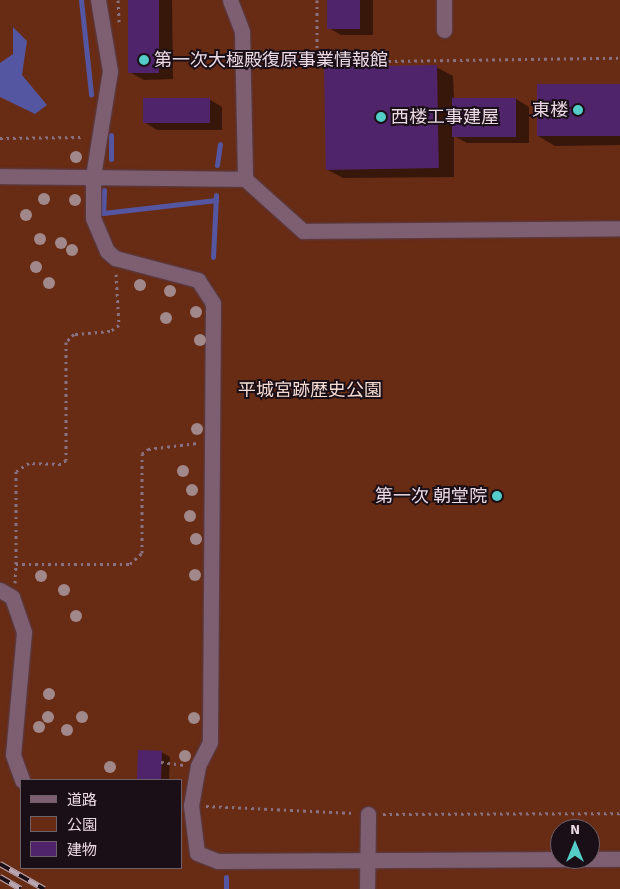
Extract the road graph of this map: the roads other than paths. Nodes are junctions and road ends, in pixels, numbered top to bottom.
1 (98, 0) edge
2 (230, 0) edge
3 (444, 0) edge
4 (444, 30) dead end
5 (0, 176) edge
6 (93, 176) junction
7 (244, 179) junction
8 (620, 228) edge
9 (0, 590) edge
10 (22, 779) edge
11 (186, 805) edge
12 (368, 814) road end
13 (620, 859) edge
14 (368, 860) junction
15 (367, 889) edge

1 - 6 street
2 - 7 street
3 - 4 street
5 - 6 street
6 - 7 street
6 - 11 street
7 - 8 street
9 - 10 street
11 - 14 street
12 - 14 street
13 - 14 street
14 - 15 street

